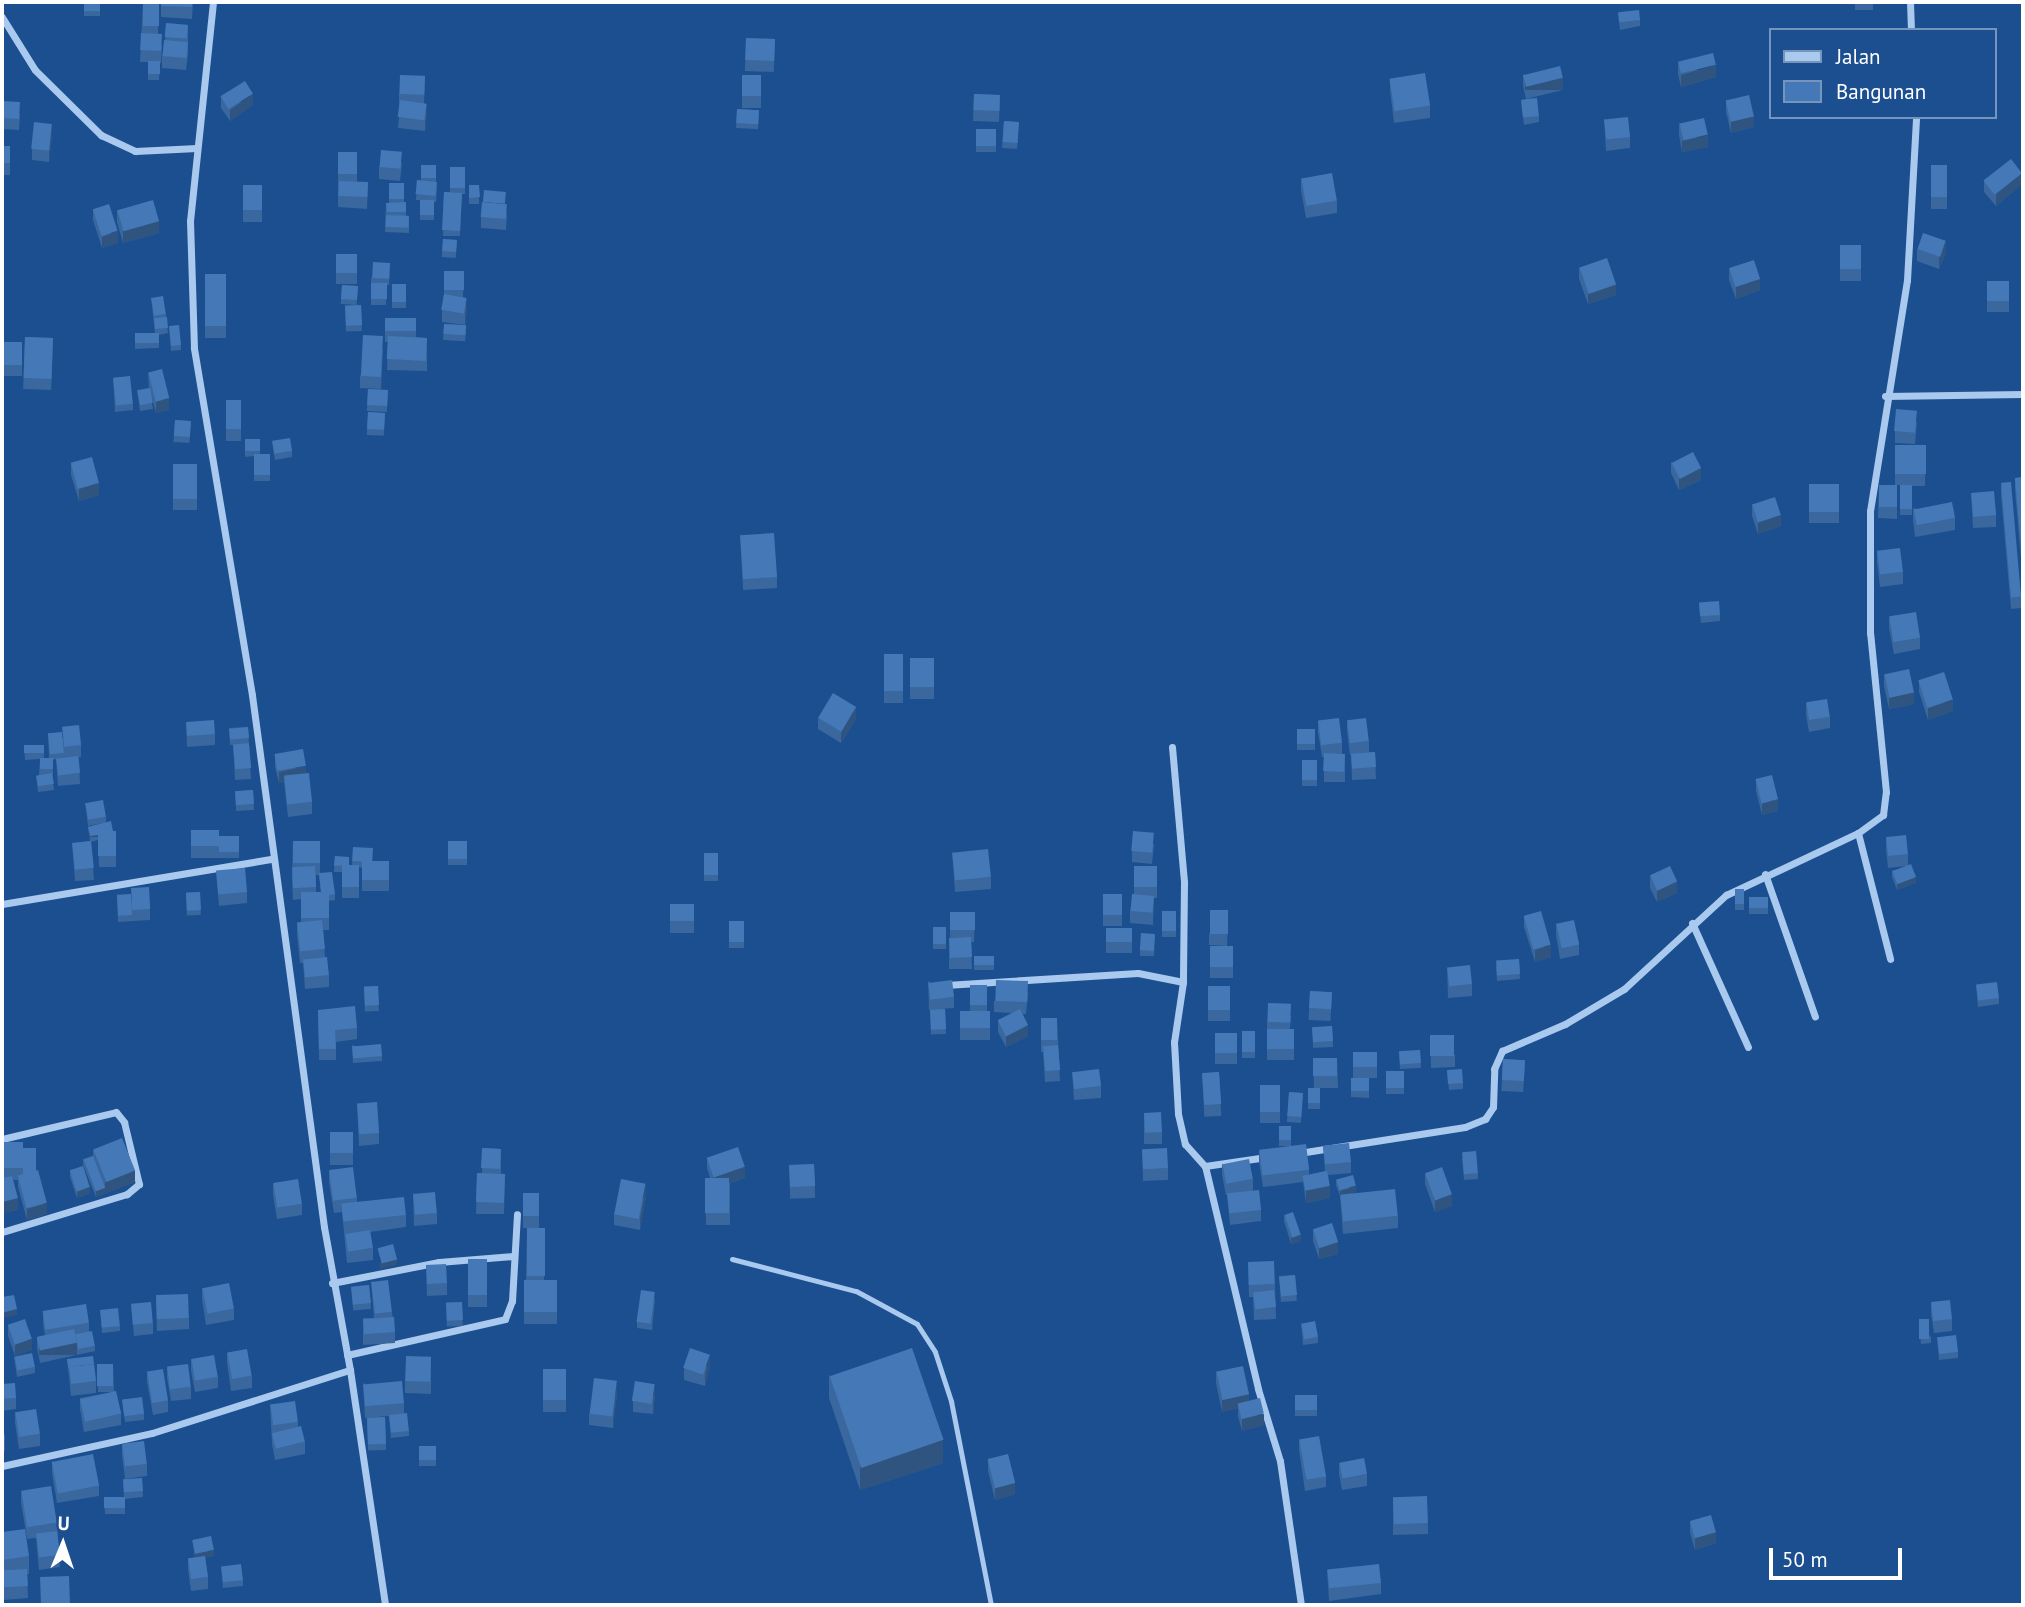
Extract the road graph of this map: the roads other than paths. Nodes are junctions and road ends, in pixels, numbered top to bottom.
1 (213, 2) edge
2 (1910, 2) edge
3 (2, 17) edge
4 (1911, 28) edge
5 (1916, 119) edge
6 (197, 148) junction
7 (2023, 394) edge
8 (1885, 396) junction
9 (1172, 747) dead end
10 (1858, 833) junction
11 (272, 859) junction
12 (1765, 874) junction
13 (2, 904) edge
14 (1692, 923) junction
15 (1890, 959) dead end
16 (1183, 982) junction
17 (942, 986) edge
18 (1815, 1017) dead end
19 (1748, 1047) dead end
20 (2, 1139) edge
21 (1288, 1154) edge
22 (1274, 1156) edge
23 (1205, 1166) junction
24 (517, 1214) dead end
25 (2, 1232) edge
26 (514, 1256) junction
27 (732, 1259) dead end
28 (332, 1283) junction
29 (347, 1355) junction
30 (350, 1370) junction
31 (2, 1466) edge
32 (385, 1605) edge
33 (991, 1605) edge
34 (1301, 1605) edge

1 - 6 street
2 - 4 street
3 - 6 street
5 - 8 street
6 - 11 street
7 - 8 street
8 - 10 street
9 - 16 street
10 - 12 street
10 - 15 street
11 - 13 street
11 - 28 street
12 - 14 street
12 - 18 street
14 - 19 street
14 - 21 street
16 - 17 street
16 - 23 street
20 - 25 street
22 - 23 street
23 - 34 street
24 - 26 street
26 - 28 street
26 - 29 street
27 - 33 lane
28 - 29 street
29 - 30 street
30 - 31 street
30 - 32 street

